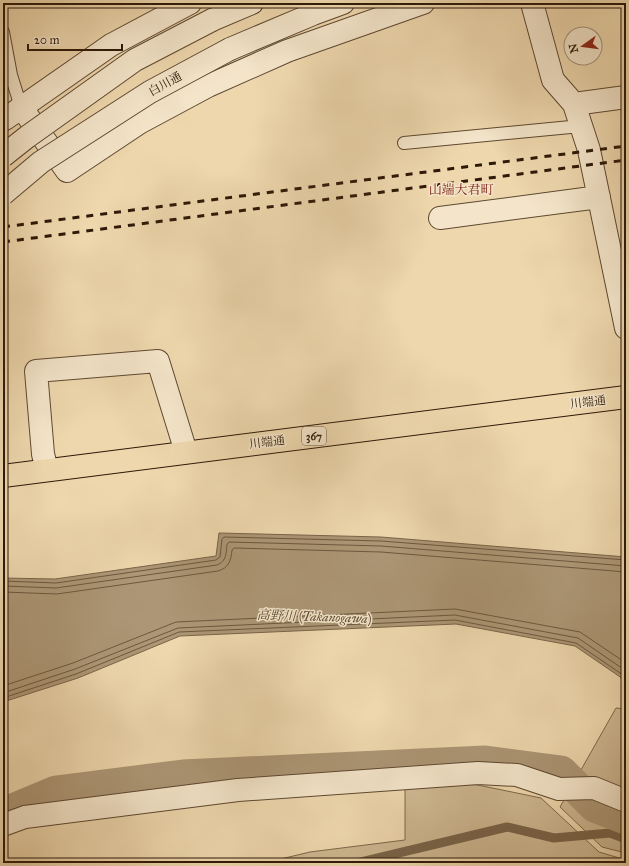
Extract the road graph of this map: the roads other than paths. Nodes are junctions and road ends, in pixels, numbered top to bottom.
1 (190, 3) edge
2 (252, 3) edge
3 (343, 3) edge
4 (422, 3) edge
5 (532, 3) edge
6 (3, 32) edge
7 (626, 96) edge
8 (574, 104) junction
9 (10, 116) edge
10 (582, 126) junction
11 (404, 143) dead end
12 (3, 156) edge
13 (3, 194) edge
14 (599, 197) junction
15 (440, 218) dead end
16 (626, 328) edge
17 (626, 397) edge
18 (186, 452) junction
19 (47, 470) junction
20 (3, 476) edge
21 (626, 801) edge
22 (3, 825) edge

1 - 9 street
2 - 12 street, bridge
3 - 13 street, 白川通, bridge
4 - 9 street
5 - 8 street
6 - 9 lane
7 - 8 street
8 - 10 street
10 - 11 lane
10 - 14 street
14 - 15 street
14 - 16 street
17 - 18 highway, 川端通 / 367
18 - 19 highway, 川端通 / 367
18 - 19 street
19 - 20 highway, 川端通 / 367
21 - 22 street

